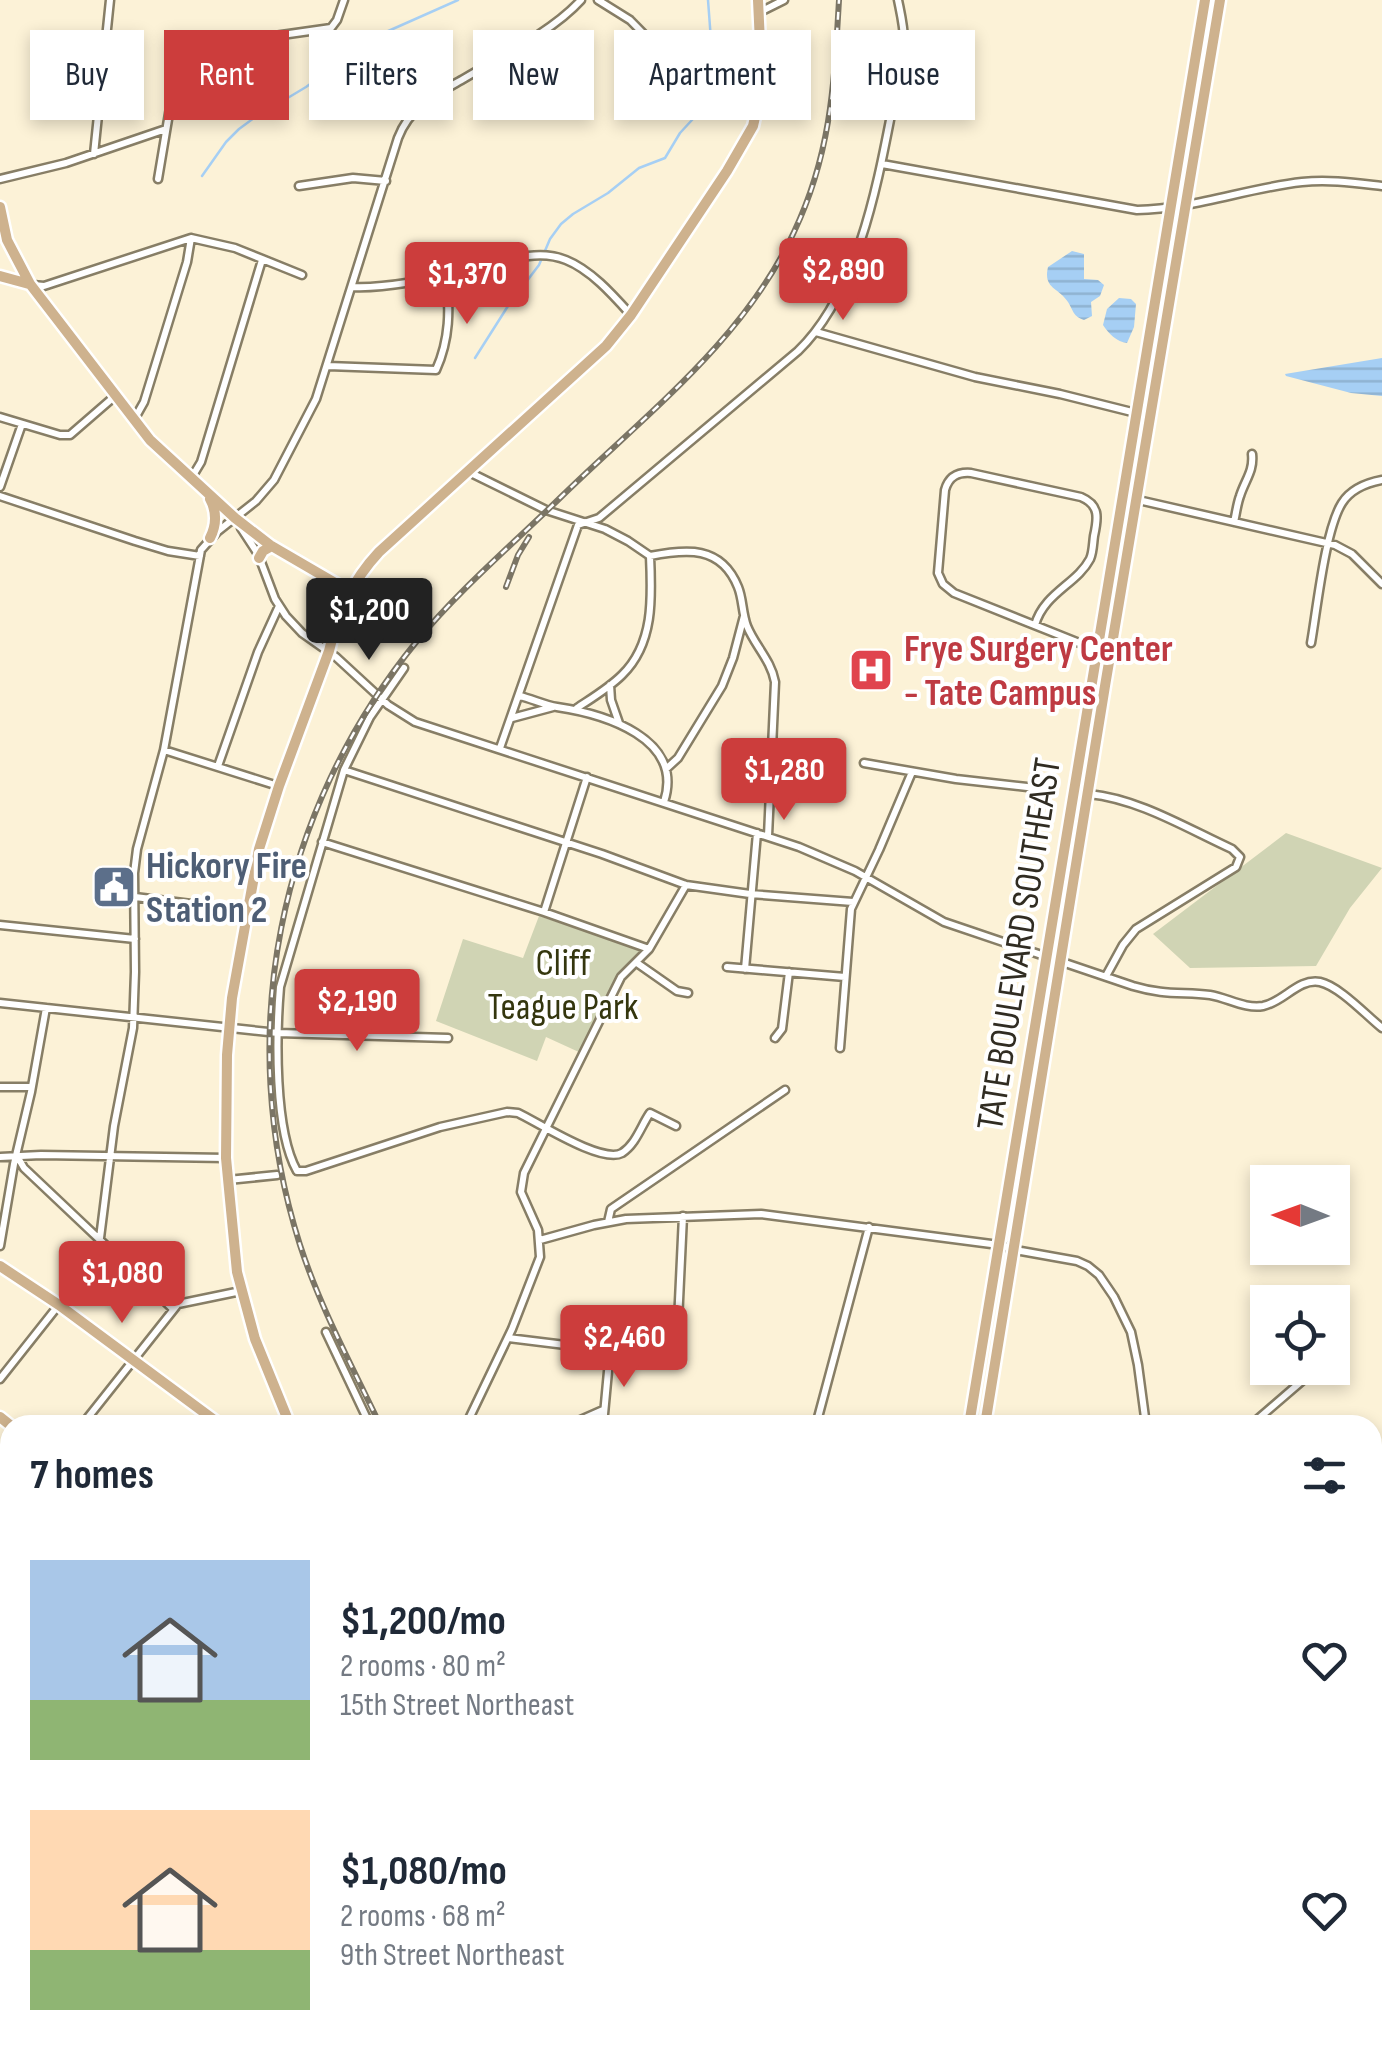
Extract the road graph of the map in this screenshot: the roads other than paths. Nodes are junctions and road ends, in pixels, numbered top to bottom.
1 (110, 0) edge
2 (344, 0) edge
3 (581, 0) edge
4 (598, 0) edge
5 (784, 0) edge
6 (898, 0) edge
7 (1205, 0) edge
8 (1220, 0) edge
9 (758, 6) edge
10 (640, 30) edge
11 (755, 120) edge
12 (167, 128) junction
13 (94, 154) junction
14 (882, 164) junction
15 (0, 179) edge
16 (158, 180) dead end
17 (386, 181) junction
18 (299, 186) dead end
19 (1382, 186) edge
20 (1187, 204) junction
21 (1170, 207) junction
22 (0, 208) edge
23 (191, 238) junction
24 (12, 250) junction
25 (262, 260) junction
26 (0, 275) edge
27 (302, 275) dead end
28 (446, 276) junction
29 (30, 284) junction
30 (352, 287) junction
31 (631, 315) junction
32 (816, 332) junction
33 (328, 366) junction
34 (116, 395) junction
35 (1136, 413) junction
36 (0, 418) edge
37 (134, 419) junction
38 (22, 424) junction
39 (1252, 454) dead end
40 (469, 472) junction
41 (191, 478) junction
42 (1382, 480) edge
43 (0, 487) edge
44 (206, 494) junction
45 (0, 496) edge
46 (1123, 496) junction
47 (1137, 500) junction
48 (234, 518) junction
49 (584, 522) junction
50 (1234, 522) junction
51 (210, 538) junction
52 (1330, 543) junction
53 (272, 546) junction
54 (200, 556) junction
55 (650, 556) junction
56 (259, 558) junction
57 (1382, 584) edge
58 (349, 591) junction
59 (279, 606) junction
60 (744, 616) junction
61 (1036, 625) junction
62 (1311, 643) dead end
63 (1096, 650) junction
64 (329, 651) junction
65 (1110, 654) junction
66 (404, 668) dead end
67 (610, 685) junction
68 (520, 696) junction
69 (383, 700) junction
70 (553, 706) junction
71 (576, 708) junction
72 (510, 718) junction
73 (619, 724) junction
74 (500, 748) junction
75 (164, 750) junction
76 (864, 764) dead end
77 (218, 766) junction
78 (666, 769) junction
79 (344, 770) junction
80 (912, 772) junction
81 (587, 777) junction
82 (280, 786) junction
83 (1036, 788) dead end
84 (1089, 794) junction
85 (664, 802) junction
86 (757, 832) junction
87 (768, 836) junction
88 (322, 842) junction
89 (567, 843) junction
90 (866, 877) junction
91 (686, 885) junction
92 (750, 894) junction
93 (135, 897) junction
94 (853, 902) junction
95 (248, 911) junction
96 (544, 912) junction
97 (0, 925) edge
98 (135, 939) junction
99 (649, 949) junction
100 (1047, 955) junction
101 (1061, 960) junction
102 (637, 962) junction
103 (727, 967) dead end
104 (744, 969) junction
105 (789, 972) junction
106 (1106, 976) junction
107 (846, 977) junction
108 (688, 993) dead end
109 (0, 1003) edge
110 (46, 1008) junction
111 (134, 1018) junction
112 (228, 1028) junction
113 (1382, 1028) edge
114 (273, 1033) junction
115 (448, 1038) dead end
116 (774, 1038) dead end
117 (840, 1048) dead end
118 (0, 1087) edge
119 (32, 1087) junction
120 (785, 1090) dead end
121 (676, 1126) dead end
122 (547, 1128) junction
123 (16, 1156) junction
124 (110, 1156) junction
125 (0, 1157) edge
126 (226, 1158) junction
127 (276, 1175) dead end
128 (227, 1180) junction
129 (683, 1216) junction
130 (608, 1222) junction
131 (869, 1227) junction
132 (540, 1240) junction
133 (100, 1241) junction
134 (999, 1245) junction
135 (0, 1246) edge
136 (1013, 1249) junction
137 (0, 1266) edge
138 (241, 1292) junction
139 (59, 1305) junction
140 (173, 1309) junction
141 (326, 1332) dead end
142 (508, 1338) junction
143 (610, 1350) junction
144 (134, 1359) junction
145 (0, 1379) edge
146 (1297, 1385) edge
147 (603, 1410) junction
148 (90, 1415) edge
149 (207, 1415) edge
150 (286, 1415) edge
151 (365, 1415) edge
152 (471, 1415) edge
153 (592, 1415) edge
154 (603, 1415) edge
155 (819, 1415) edge
156 (972, 1415) edge
157 (987, 1415) edge
158 (1144, 1415) edge
159 (1263, 1415) edge

1 - 13 street
2 - 12 street
3 - 17 street
4 - 10 street
5 - 9 street
6 - 14 street
7 - 21 main road, TATE BOULEVARD SOUTHEAST
8 - 20 main road, TATE BOULEVARD SOUTHEAST
11 - 31 main road
12 - 13 street
12 - 16 street
13 - 15 street
14 - 21 street
14 - 32 street
17 - 18 street
17 - 30 street
19 - 20 street
20 - 21 street
20 - 47 main road, TATE BOULEVARD SOUTHEAST
21 - 35 main road, TATE BOULEVARD SOUTHEAST
22 - 24 main road
23 - 25 street
23 - 29 street
23 - 37 street
24 - 26 main road
24 - 29 main road
25 - 27 street
25 - 41 street
26 - 29 main road
28 - 30 street
28 - 31 street
28 - 33 street
29 - 34 main road
30 - 33 street
31 - 40 main road
32 - 35 street
32 - 49 street
33 - 48 street
34 - 37 main road
34 - 38 street
35 - 46 main road, TATE BOULEVARD SOUTHEAST
36 - 38 street
37 - 41 main road
38 - 43 street
39 - 50 street
40 - 49 street
40 - 58 main road
41 - 44 main road
42 - 52 street
44 - 48 main road
44 - 51 main road
45 - 54 street
46 - 47 street
46 - 63 main road, TATE BOULEVARD SOUTHEAST
47 - 50 street
47 - 65 main road, TATE BOULEVARD SOUTHEAST
48 - 51 street
48 - 53 main road
48 - 56 street
49 - 55 street
49 - 68 street
50 - 52 street
51 - 54 street
52 - 57 street
52 - 62 street
53 - 56 main road
53 - 58 main road
54 - 75 street
55 - 60 street
55 - 67 street
56 - 59 street
58 - 64 main road
59 - 64 street
59 - 77 street
60 - 78 street
60 - 87 street
61 - 61 street
61 - 63 street
63 - 65 street
63 - 100 main road, TATE BOULEVARD SOUTHEAST
64 - 69 street
64 - 82 main road
65 - 84 main road, TATE BOULEVARD SOUTHEAST
66 - 69 street
67 - 71 street
67 - 73 street
68 - 70 street
68 - 72 street
69 - 74 street
69 - 79 street
70 - 71 street
70 - 72 street
71 - 73 street
72 - 74 street
73 - 78 street
74 - 81 street
75 - 77 street
75 - 93 street
76 - 80 street
77 - 82 street
78 - 85 street
79 - 88 street
79 - 89 street
80 - 83 street
80 - 90 street
81 - 85 street
81 - 89 street
82 - 95 main road
84 - 101 main road, TATE BOULEVARD SOUTHEAST
84 - 106 street
85 - 86 street
86 - 87 street
86 - 92 street
87 - 90 street
88 - 96 street
88 - 114 street
89 - 91 street
89 - 96 street
90 - 94 street
90 - 100 street
91 - 92 street
91 - 99 street
92 - 94 street
92 - 104 street
93 - 95 street
93 - 98 street
94 - 107 street
95 - 112 main road
96 - 99 street
97 - 98 street
98 - 111 street
99 - 102 street
100 - 101 street
100 - 134 main road, TATE BOULEVARD SOUTHEAST
101 - 106 street
101 - 136 main road, TATE BOULEVARD SOUTHEAST
102 - 108 street
102 - 122 street
103 - 104 street
104 - 105 street
105 - 107 street
105 - 116 street
106 - 113 street
107 - 117 street
109 - 110 street
110 - 111 street
110 - 119 street
111 - 112 street
111 - 124 street
112 - 114 street
112 - 126 main road
114 - 115 street
114 - 122 street
118 - 119 street
119 - 123 street
120 - 130 street
121 - 122 street
122 - 132 street
123 - 124 street
123 - 125 street
123 - 133 street
123 - 135 street
124 - 126 street
124 - 133 street
126 - 128 main road
127 - 128 street
128 - 138 main road
129 - 130 street
129 - 131 street
129 - 143 street
130 - 132 street
131 - 134 street
131 - 155 street
132 - 142 street
133 - 139 street
133 - 140 street
134 - 136 street
134 - 156 main road, TATE BOULEVARD SOUTHEAST
136 - 157 main road, TATE BOULEVARD SOUTHEAST
136 - 158 street
137 - 139 main road
138 - 140 street
138 - 150 main road
139 - 144 main road
139 - 145 street
140 - 144 street
141 - 151 street
142 - 143 street
142 - 152 street
143 - 147 street
144 - 148 street
144 - 149 main road
146 - 159 street
147 - 153 street
147 - 154 street

